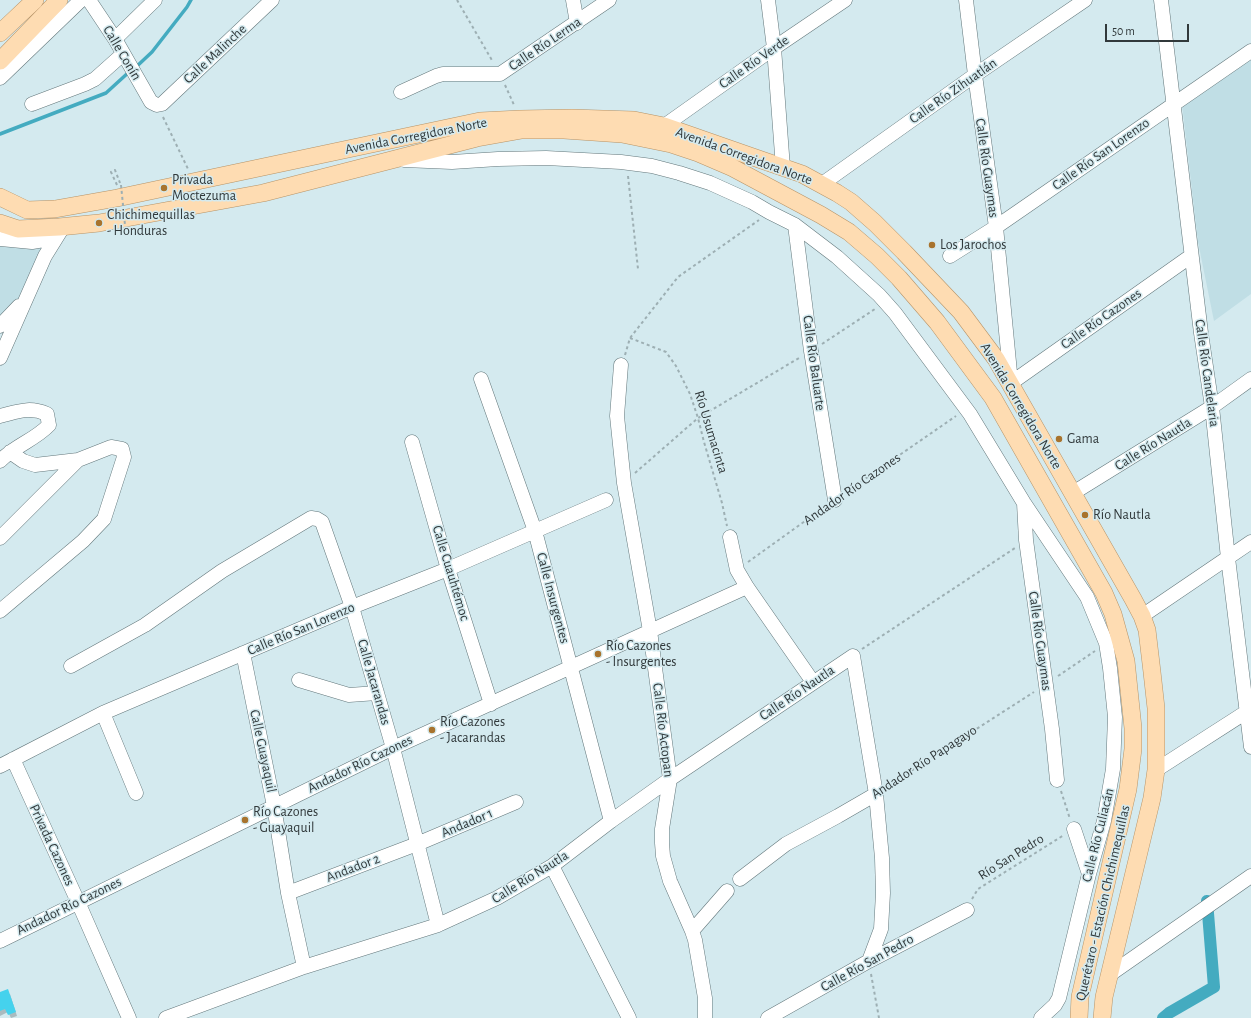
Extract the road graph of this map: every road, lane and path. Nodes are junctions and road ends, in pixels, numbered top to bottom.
1 (35, 0) edge
2 (59, 0) edge
3 (80, 0) edge
4 (89, 0) edge
5 (155, 0) edge
6 (272, 0) edge
7 (457, 0) edge
8 (574, 0) edge
9 (609, 0) edge
10 (768, 0) edge
11 (845, 0) edge
12 (966, 0) edge
13 (1085, 0) edge
14 (1161, 0) edge
15 (15, 18) junction
16 (577, 23) junction
17 (0, 26) edge
18 (0, 33) edge
19 (115, 39) junction
20 (774, 48) junction
21 (1251, 51) edge
22 (124, 55) junction
23 (0, 61) edge
24 (500, 74) junction
25 (975, 75) junction
26 (0, 78) edge
27 (401, 92) dead end
28 (32, 104) dead end
29 (1174, 104) junction
30 (157, 105) junction
31 (520, 119) junction
32 (664, 126) junction
33 (391, 160) junction
34 (627, 163) junction
35 (783, 168) junction
36 (194, 182) junction
37 (822, 184) junction
38 (117, 185) dead end
39 (126, 190) junction
40 (0, 197) edge
41 (769, 212) junction
42 (130, 221) junction
43 (0, 223) edge
44 (795, 225) junction
45 (996, 227) junction
46 (60, 232) junction
47 (0, 239) edge
48 (950, 256) dead end
49 (1191, 256) junction
50 (638, 269) dead end
51 (25, 300) junction
52 (886, 302) junction
53 (0, 326) edge
54 (630, 338) junction
55 (811, 350) junction
56 (0, 358) edge
57 (621, 366) joint
58 (481, 379) dead end
59 (1251, 379) edge
60 (1011, 383) junction
61 (1212, 407) junction
62 (967, 408) junction
63 (0, 416) edge
64 (698, 418) junction
65 (412, 442) dead end
66 (5, 457) edge
67 (78, 460) junction
68 (624, 483) junction
69 (1073, 493) junction
70 (606, 500) dead end
71 (835, 500) junction
72 (1024, 502) junction
73 (535, 531) junction
74 (730, 537) joint
75 (0, 538) edge
76 (1026, 540) junction
77 (1251, 542) edge
78 (1228, 558) junction
79 (448, 568) junction
80 (737, 570) junction
81 (747, 587) junction
82 (352, 607) junction
83 (0, 611) edge
84 (1142, 616) junction
85 (650, 631) junction
86 (1106, 643) junction
87 (243, 653) junction
88 (853, 656) junction
89 (71, 666) dead end
90 (572, 666) junction
91 (299, 680) dead end
92 (813, 682) junction
93 (1045, 684) junction
94 (377, 693) junction
95 (491, 704) junction
96 (1131, 708) junction
97 (1249, 710) edge
98 (103, 713) junction
99 (1115, 717) junction
100 (1251, 747) edge
101 (393, 748) junction
102 (13, 759) junction
103 (0, 766) edge
104 (1113, 769) junction
105 (1156, 770) junction
106 (670, 780) junction
107 (1057, 780) joint
108 (1129, 782) junction
109 (136, 793) dead end
110 (876, 794) junction
111 (1152, 798) joint
112 (516, 802) dead end
113 (274, 806) junction
114 (611, 821) junction
115 (1074, 829) junction
116 (417, 844) junction
117 (552, 866) junction
118 (1089, 874) junction
119 (1251, 876) edge
120 (740, 878) dead end
121 (727, 891) dead end
122 (288, 893) junction
123 (78, 902) junction
124 (967, 910) joint
125 (438, 925) junction
126 (692, 931) junction
127 (0, 941) edge
128 (869, 961) junction
129 (304, 967) junction
130 (1109, 976) junction
131 (128, 1018) edge
132 (167, 1018) edge
133 (628, 1018) edge
134 (705, 1018) edge
135 (768, 1018) edge
136 (879, 1018) edge
137 (1041, 1018) edge
138 (1079, 1018) edge
139 (1102, 1018) edge

1 - 15 main road
2 - 23 main road
3 - 26 street
4 - 19 street, Calle Conín
5 - 19 street
6 - 30 street, Calle Malinche
7 - 24 path
8 - 16 street
9 - 16 street, Calle Río Lerma
10 - 20 street
11 - 20 street, Calle Río Verde
12 - 25 street, Calle Río Guaymas
13 - 25 street, Calle Río Zihuatlán
14 - 29 street, Calle Río Candelaria
15 - 17 street
15 - 18 main road
16 - 24 street, Calle Río Lerma
19 - 22 street, Calle Conín
20 - 32 street, Calle Río Verde
20 - 35 street
21 - 29 street, Calle Río San Lorenzo
22 - 28 street
22 - 30 street, Calle Conín
24 - 27 street
24 - 31 path
25 - 37 street, Calle Río Zihuatlán
25 - 45 street, Calle Río Guaymas
29 - 45 street, Calle Río San Lorenzo
29 - 49 street, Calle Río Candelaria
30 - 36 path
31 - 32 main road, Avenida Corregidora Norte
31 - 36 main road, Avenida Corregidora Norte
32 - 35 main road, Avenida Corregidora Norte
33 - 34 street, Calle Río Culiacán
33 - 42 main road, Avenida Corregidora Norte
33 - 96 main road, Avenida Corregidora Norte
34 - 41 street, Calle Río Culiacán
34 - 50 path
35 - 37 main road, Avenida Corregidora Norte
36 - 39 main road, Avenida Corregidora Norte
37 - 60 main road, Avenida Corregidora Norte
38 - 39 path
39 - 40 main road, Avenida Corregidora Norte
39 - 42 main road
39 - 42 path, bridge
41 - 44 street, Calle Río Culiacán
41 - 54 path
42 - 46 main road, Avenida Corregidora Norte
43 - 46 main road, Avenida Corregidora Norte
44 - 52 street, Calle Río Culiacán
44 - 55 street, Calle Río Baluarte
45 - 48 street, Calle Río San Lorenzo
45 - 60 street, Calle Río Guaymas
46 - 47 street
46 - 51 street
49 - 60 street, Calle Río Cazones
49 - 61 street, Calle Río Candelaria
51 - 53 street
51 - 56 street
52 - 55 path
52 - 62 street, Calle Río Culiacán
54 - 57 path
54 - 64 path, Río Usumacinta
55 - 64 path
55 - 71 street, Calle Río Baluarte
57 - 68 street, Calle Río Actopan
58 - 73 street, Calle Insurgentes
59 - 61 street, Calle Río Nautla
60 - 69 main road, Avenida Corregidora Norte
61 - 69 street, Calle Río Nautla
61 - 78 street, Calle Río Candelaria
62 - 71 path, Andador Río Cazones
62 - 72 street, Calle Río Culiacán
63 - 66 street
64 - 68 path
64 - 74 path, Río Usumacinta
65 - 79 street, Calle Cuauhtémoc
66 - 67 street
67 - 75 street
67 - 83 street
68 - 85 street, Calle Río Actopan
69 - 84 main road, Avenida Corregidora Norte
70 - 73 street, Calle Río San Lorenzo
71 - 80 path, Andador Río Cazones
72 - 76 street, Calle Río Guaymas
72 - 86 street, Calle Río Culiacán
73 - 79 street, Calle Río San Lorenzo
73 - 90 street, Calle Insurgentes
74 - 80 street
76 - 88 path
76 - 93 street, Calle Río Guaymas
77 - 78 street
78 - 84 street
78 - 97 street, Calle Río Candelaria
79 - 82 street, Calle Río San Lorenzo
79 - 95 street, Calle Cuauhtémoc
80 - 81 street
81 - 85 street, Andador Río Cazones
81 - 92 street
82 - 87 street, Calle Río San Lorenzo
82 - 89 street, Calle Jacarandas
82 - 94 street, Calle Jacarandas
84 - 105 main road, Avenida Corregidora Norte
85 - 90 street, Andador Río Cazones
85 - 106 street, Calle Río Actopan
86 - 93 path, Andador Río Papagayo
86 - 99 street, Calle Río Culiacán
87 - 98 street, Calle Río San Lorenzo
87 - 113 street, Calle Guayaquil
88 - 92 street, Calle Río Nautla
88 - 110 street
90 - 95 street, Andador Río Cazones
90 - 114 street, Calle Insurgentes
91 - 94 street
92 - 106 street, Calle Río Nautla
93 - 107 street, Calle Río Guaymas
93 - 110 path, Andador Río Papagayo
94 - 101 street, Calle Jacarandas
95 - 101 street, Andador Río Cazones
96 - 99 street
96 - 108 main road, Avenida Corregidora Norte
97 - 100 street, Calle Río Candelaria
97 - 105 street
98 - 102 street, Calle Río San Lorenzo
98 - 109 street
99 - 104 street, Calle Río Culiacán
101 - 113 street, Andador Río Cazones
101 - 116 street, Calle Jacarandas
102 - 103 street, Calle Río San Lorenzo
102 - 123 street, Privada Cazones
104 - 108 street
104 - 118 street, Calle Río Culiacán
105 - 111 main road, Avenida Corregidora Norte
106 - 114 street, Calle Río Nautla
106 - 126 street, Calle Río Actopan
107 - 115 path
108 - 138 main road, Querétaro - Estación Chichimequillas
110 - 120 street, Andador Río Papagayo
110 - 128 street
111 - 130 main road, Querétaro - Estación Chichimequillas
112 - 116 street, Andador 1
113 - 122 street, Calle Guayaquil
113 - 123 street, Andador Río Cazones
114 - 117 street, Calle Río Nautla
115 - 118 street
115 - 124 path, Río San Pedro
116 - 122 street, Andador 2
116 - 125 street, Calle Jacarandas
117 - 125 street, Calle Río Nautla
117 - 133 street
118 - 137 street, Calle Río Culiacán
119 - 130 street
121 - 126 street
122 - 129 street, Calle Guayaquil
123 - 127 street, Andador Río Cazones
123 - 131 street, Privada Cazones
124 - 128 street, Calle Río San Pedro
125 - 129 street, Calle Río Nautla
126 - 134 street, Calle Río Actopan
128 - 135 street, Calle Río San Pedro
128 - 136 path
129 - 132 street, Calle Río Nautla
130 - 139 main road, Querétaro - Estación Chichimequillas

